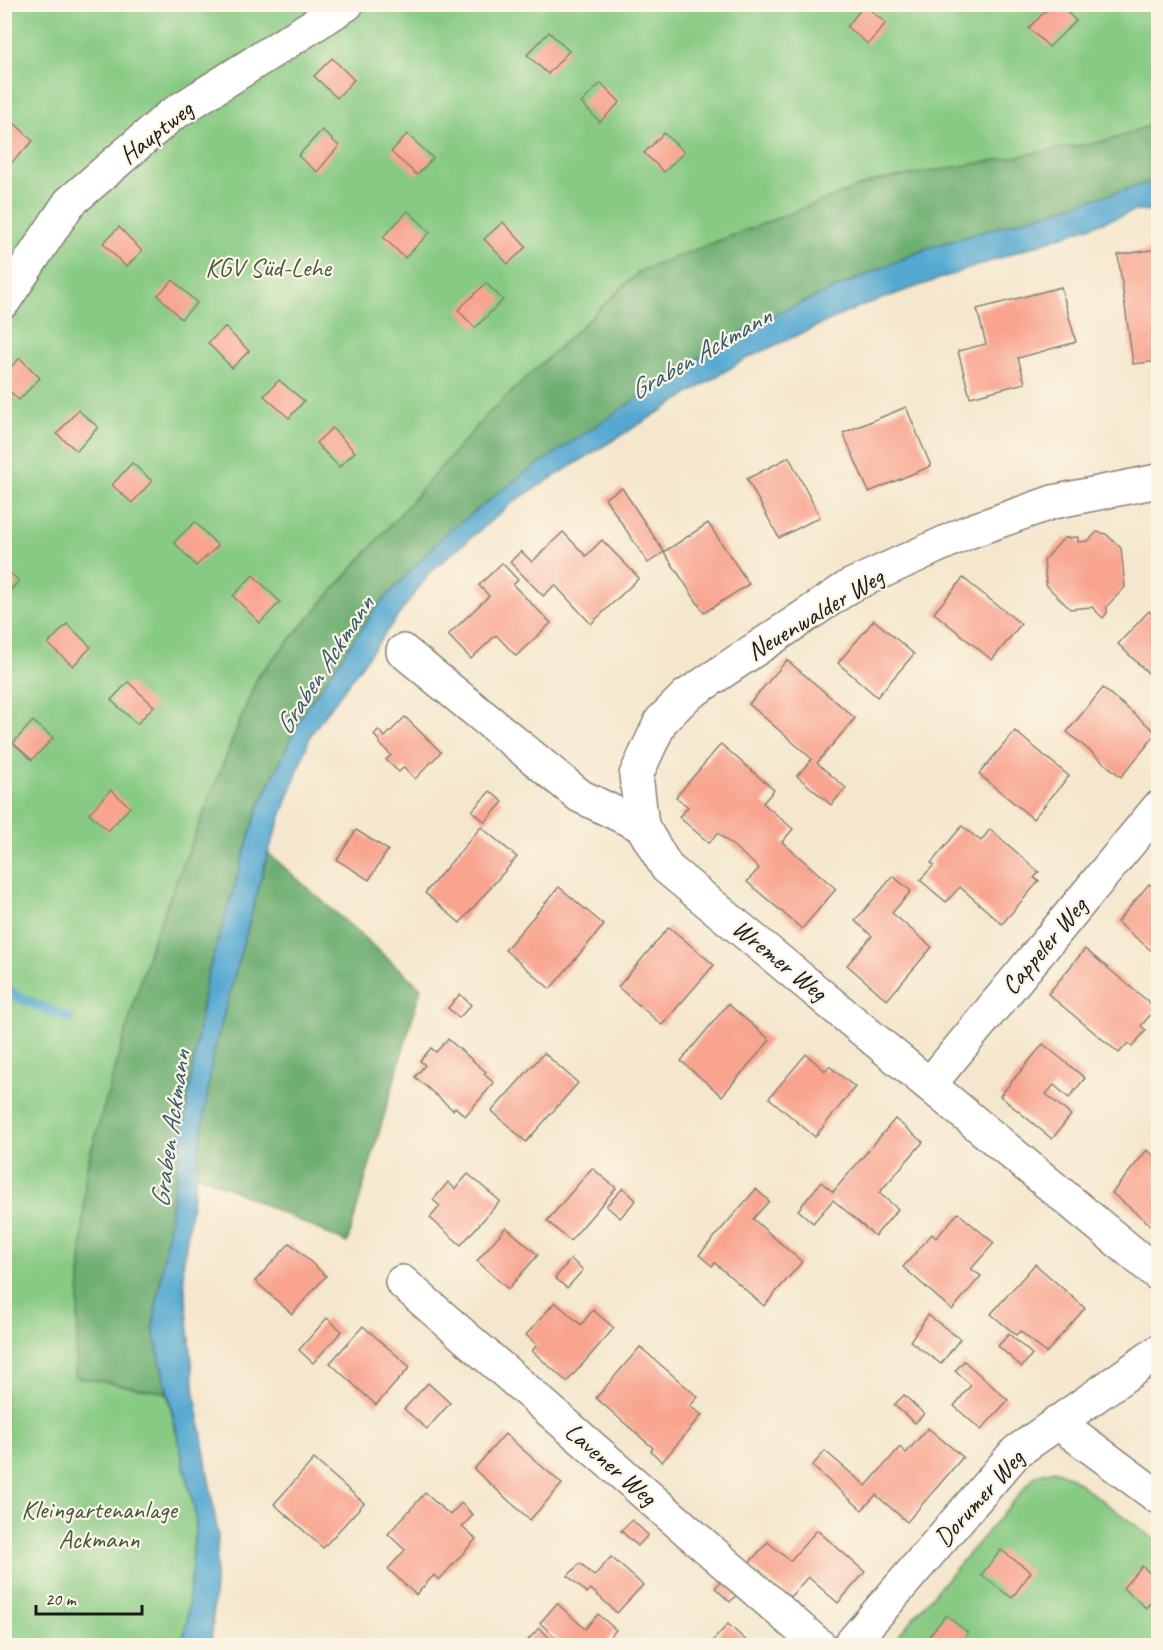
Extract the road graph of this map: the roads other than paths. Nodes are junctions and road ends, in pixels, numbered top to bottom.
1 (348, 4) edge
2 (4, 301) edge
3 (1158, 481) edge
4 (403, 651) dead end
5 (1158, 808) edge
6 (642, 826) junction
7 (930, 1084) junction
8 (1158, 1274) edge
9 (402, 1282) dead end
10 (1158, 1352) edge
11 (1057, 1422) junction
12 (1158, 1497) edge
13 (820, 1646) edge
14 (849, 1646) edge

1 - 2 street, Hauptweg
3 - 6 street, Neuenwalder Weg
4 - 6 street
5 - 7 street, Cappeler Weg
6 - 7 street, Wremer Weg
7 - 8 street, Wremer Weg
9 - 13 street, Lavener Weg
10 - 11 street, Dorumer Weg
11 - 12 street
11 - 14 street, Dorumer Weg

